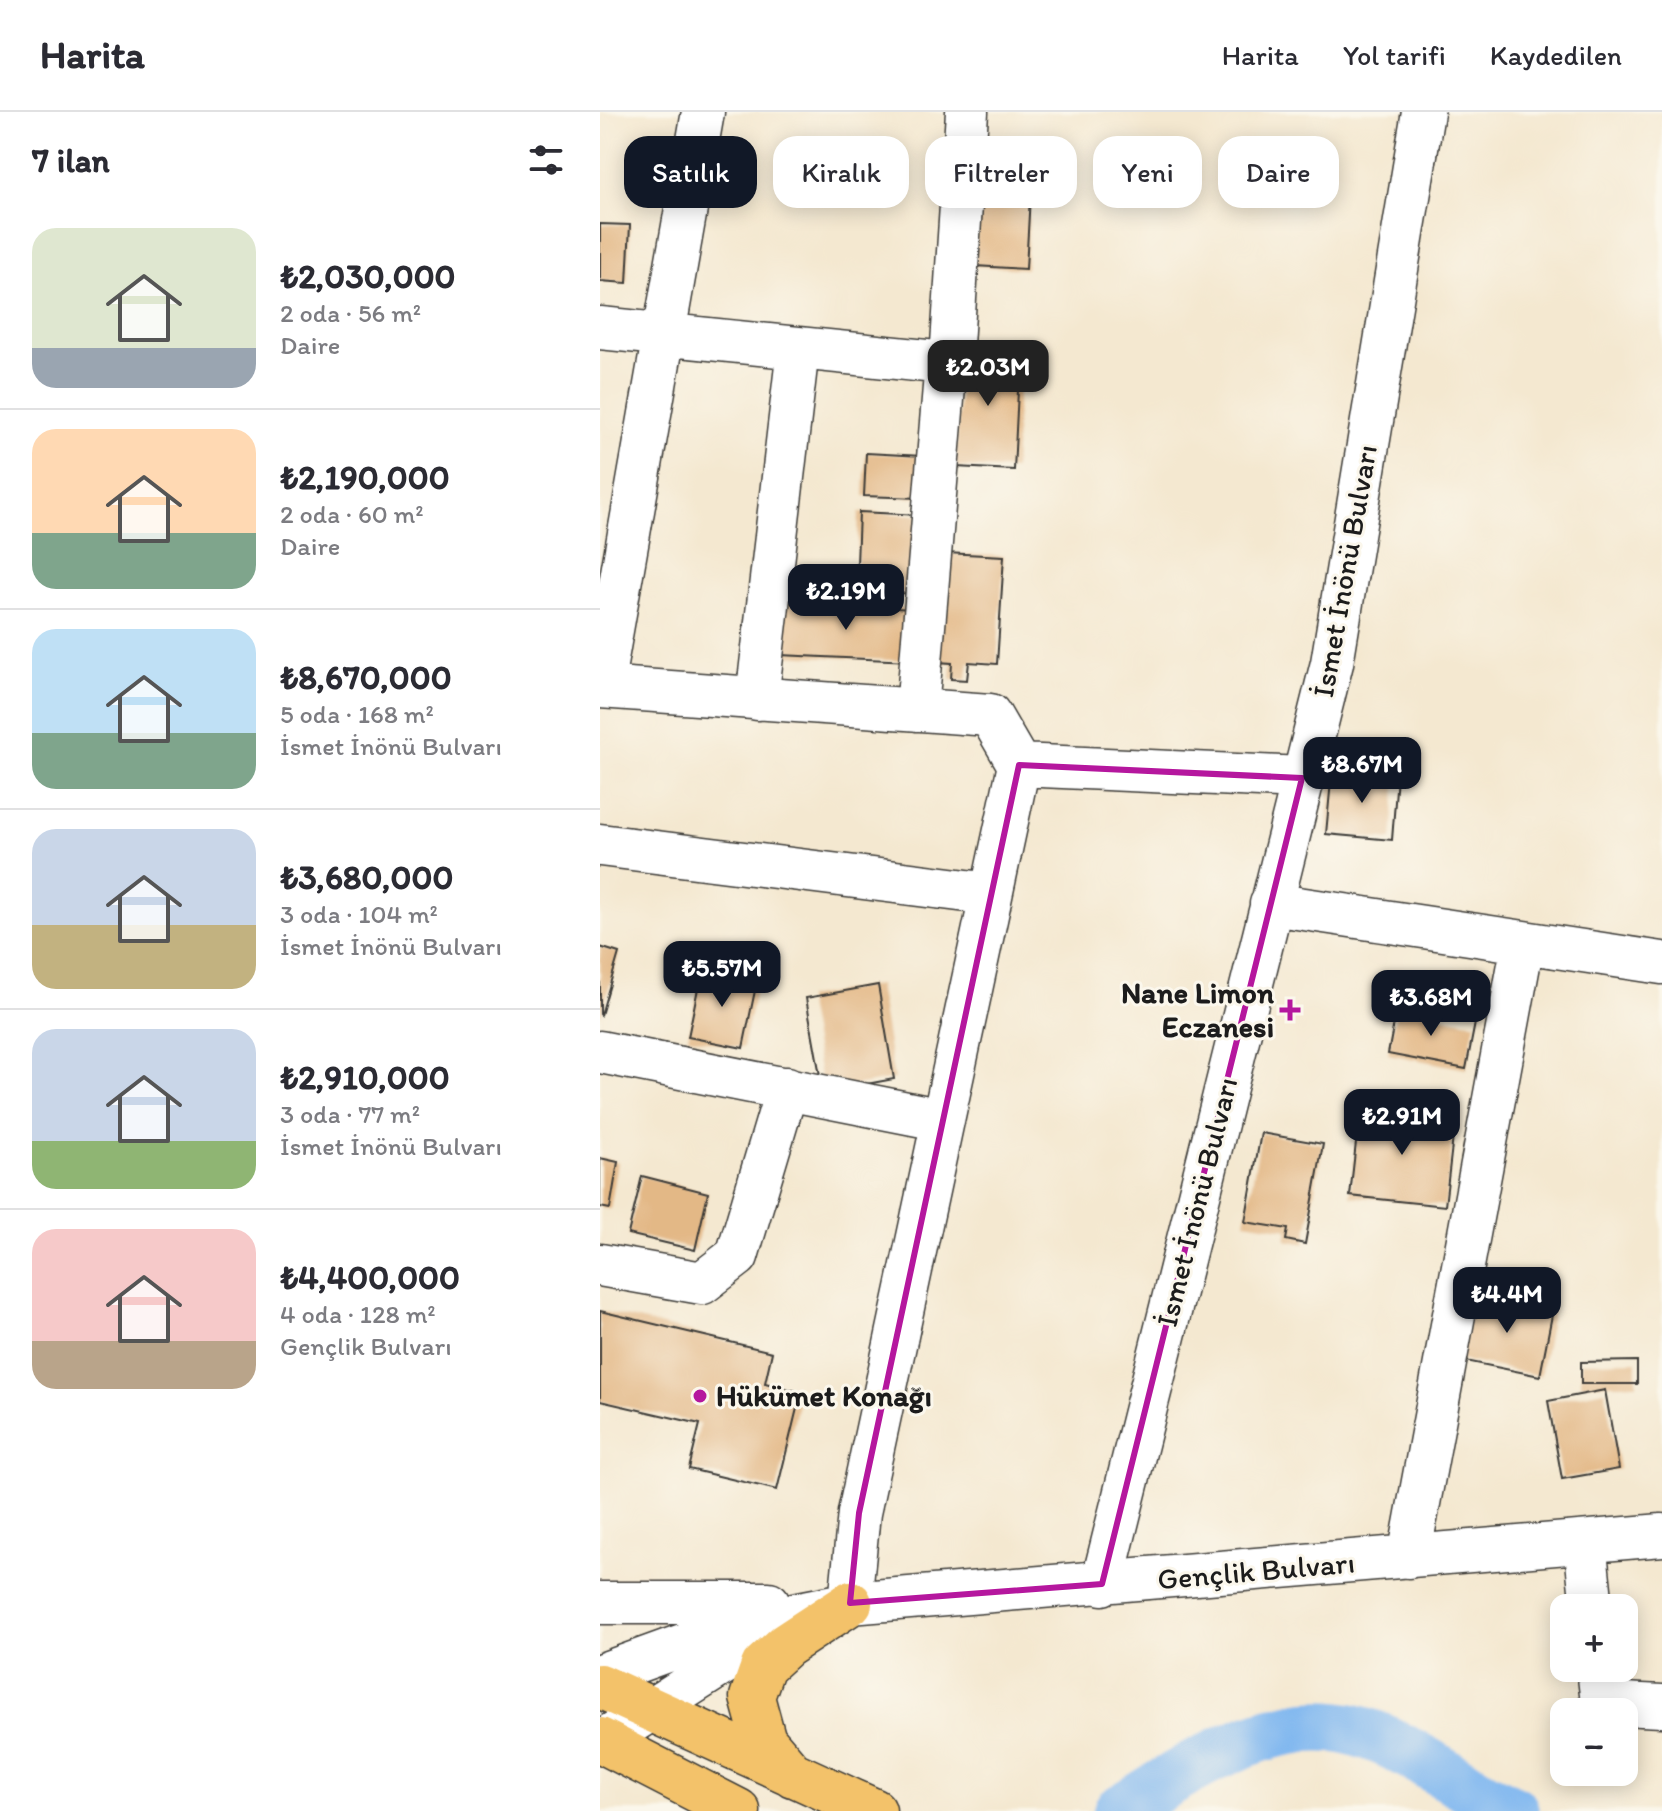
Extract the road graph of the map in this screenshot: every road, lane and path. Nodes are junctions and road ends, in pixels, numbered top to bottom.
1 (703, 112) edge
2 (967, 112) edge
3 (1423, 112) edge
4 (600, 328) edge
5 (664, 336) junction
6 (798, 349) junction
7 (946, 363) junction
8 (601, 687) edge
9 (757, 699) junction
10 (917, 710) junction
11 (1019, 765) junction
12 (1302, 778) junction
13 (600, 845) edge
14 (991, 894) junction
15 (1271, 904) junction
16 (1523, 943) junction
17 (1662, 963) edge
18 (600, 1052) edge
19 (787, 1088) junction
20 (943, 1120) junction
21 (600, 1265) edge
22 (1662, 1535) edge
23 (1585, 1542) junction
24 (1409, 1557) junction
25 (1102, 1584) junction
26 (1591, 1594) edge
27 (600, 1603) edge
28 (850, 1603) junction
29 (600, 1675) edge
30 (1600, 1682) edge
31 (600, 1686) edge
32 (1662, 1706) edge
33 (652, 1709) junction
34 (601, 1740) edge
35 (795, 1776) junction
36 (738, 1811) edge
37 (874, 1811) edge

1 - 5 street
2 - 7 street
3 - 12 street, İsmet İnönü Bulvarı
4 - 5 street
5 - 6 street
5 - 8 street
6 - 7 street
6 - 9 street
7 - 10 street
8 - 9 street
9 - 10 street
10 - 11 street
11 - 12 street
11 - 14 street
12 - 15 street, İsmet İnönü Bulvarı
13 - 14 street
14 - 20 street
15 - 16 street
15 - 25 street, İsmet İnönü Bulvarı
16 - 17 street
16 - 24 street
18 - 19 street
19 - 20 street
19 - 21 street
20 - 28 street
22 - 23 street, Gençlik Bulvarı
23 - 24 street, Gençlik Bulvarı
23 - 26 street
24 - 25 street, Gençlik Bulvarı
25 - 28 street, Gençlik Bulvarı
27 - 28 street
28 - 29 street, Gençlik Bulvarı
28 - 33 street, Gençlik Bulvarı
28 - 35 highway
30 - 32 street
31 - 33 highway
33 - 34 street, Gençlik Bulvarı
33 - 35 highway
34 - 36 highway
35 - 37 highway

